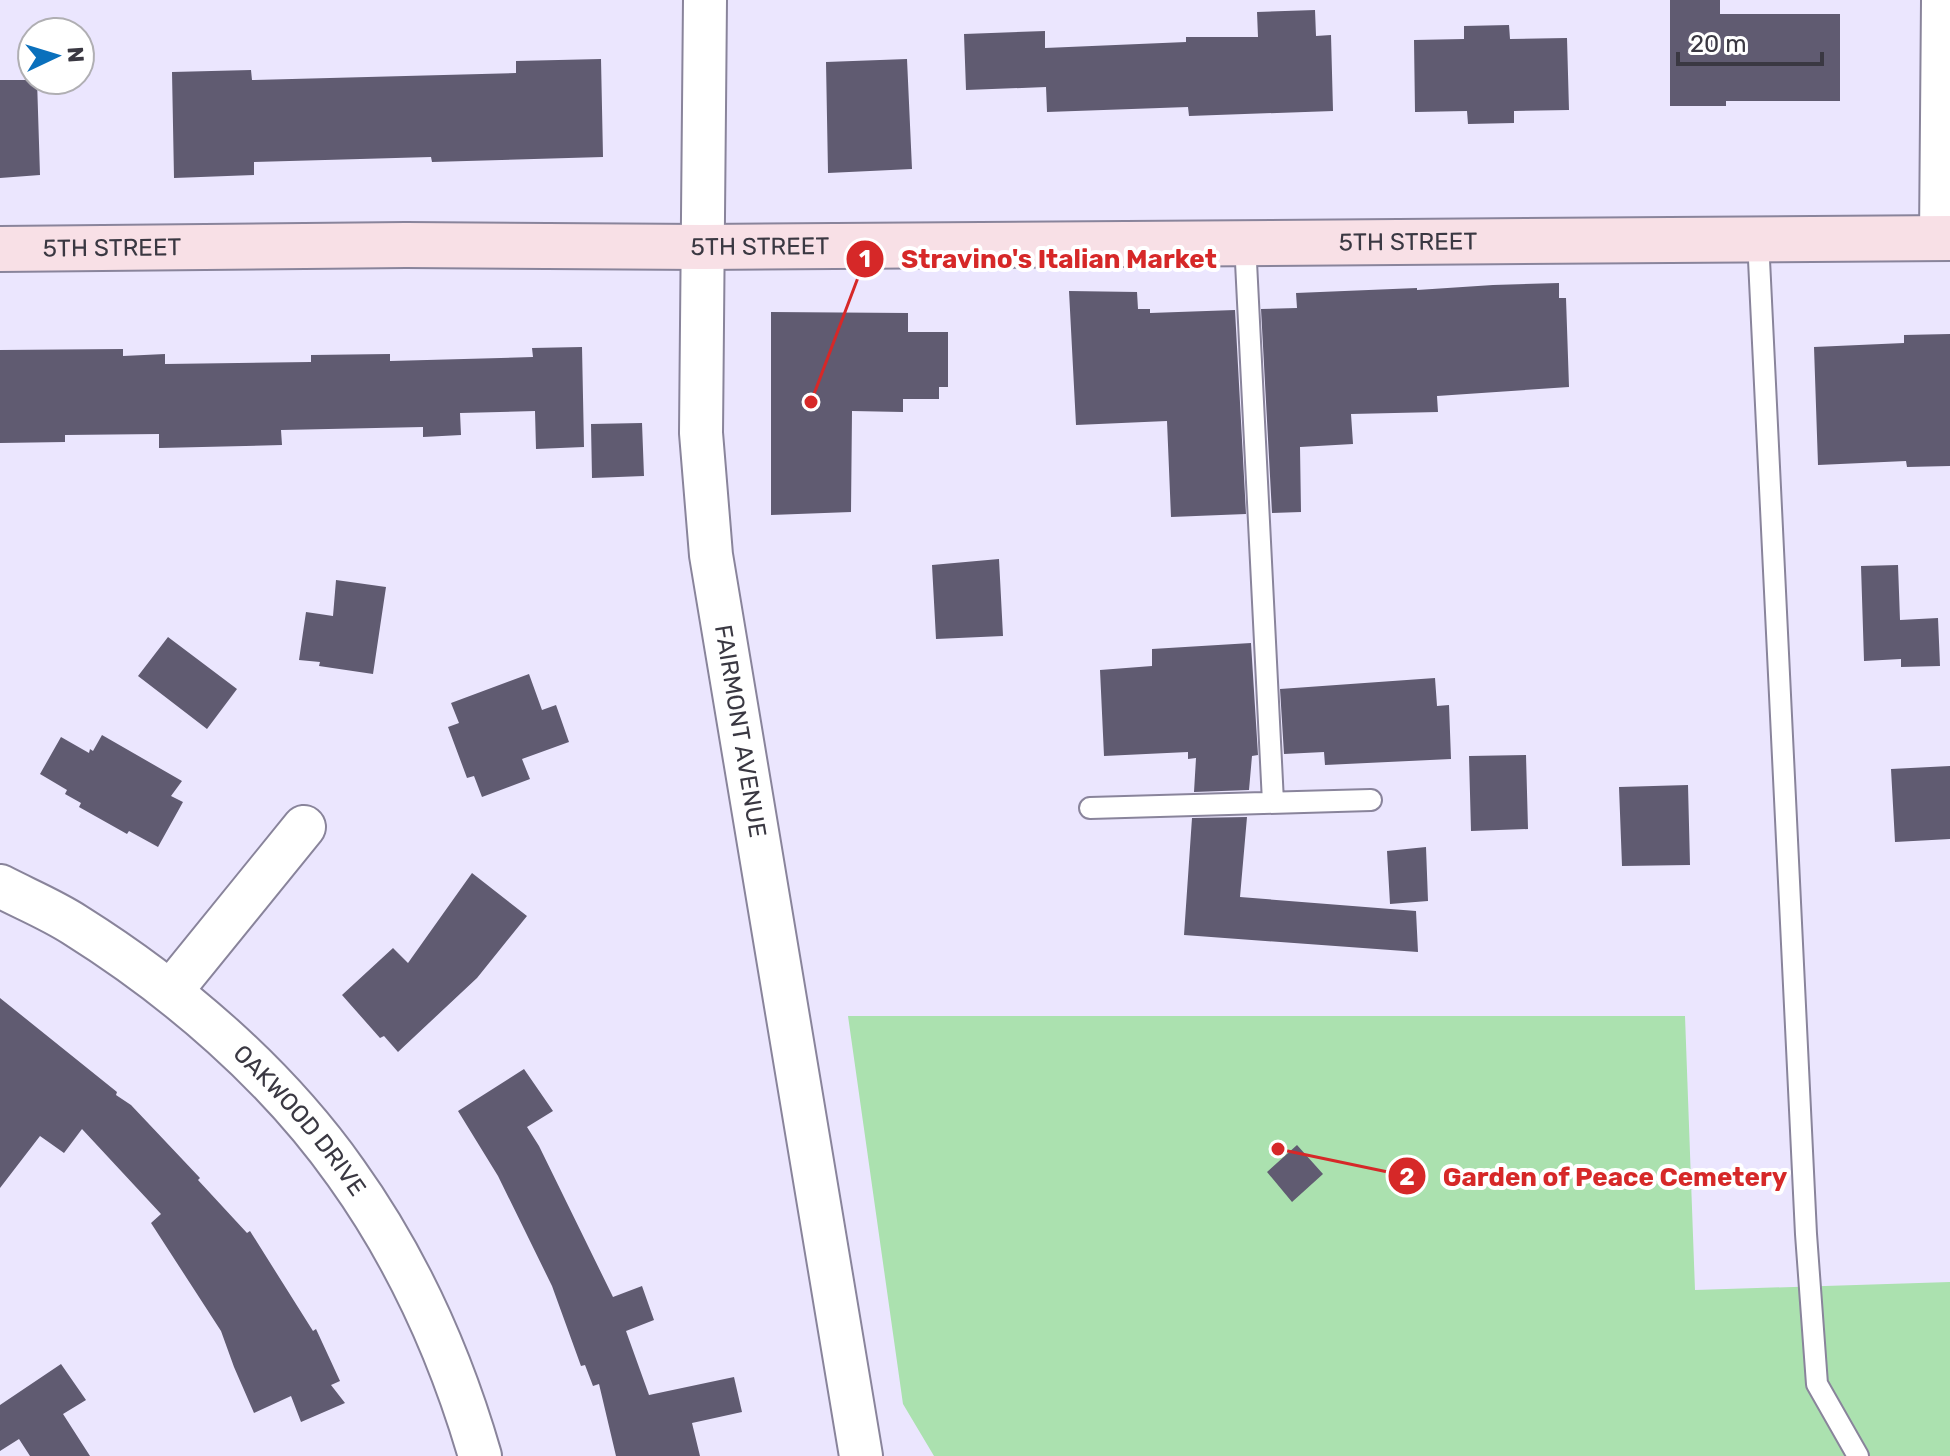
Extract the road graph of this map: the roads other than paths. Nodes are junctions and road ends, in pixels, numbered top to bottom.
1 (705, 0) edge
2 (1943, 0) edge
3 (1945, 238) edge
4 (1758, 239) junction
5 (1245, 242) junction
6 (703, 247) junction
7 (0, 249) edge
8 (1371, 800) dead end
9 (1273, 802) junction
10 (1090, 808) dead end
11 (304, 827) dead end
12 (0, 886) edge
13 (171, 991) junction
14 (480, 1456) edge
15 (861, 1456) edge
16 (1858, 1456) edge

1 - 6 street, FAIRMONT AVENUE
2 - 3 street
3 - 4 street, 5TH STREET
4 - 5 street, 5TH STREET
4 - 16 lane
5 - 6 street, 5TH STREET
5 - 9 lane
6 - 7 street, 5TH STREET
6 - 15 street, FAIRMONT AVENUE
8 - 9 lane
9 - 10 lane
11 - 13 street
12 - 13 street, OAKWOOD DRIVE
13 - 14 street, OAKWOOD DRIVE

